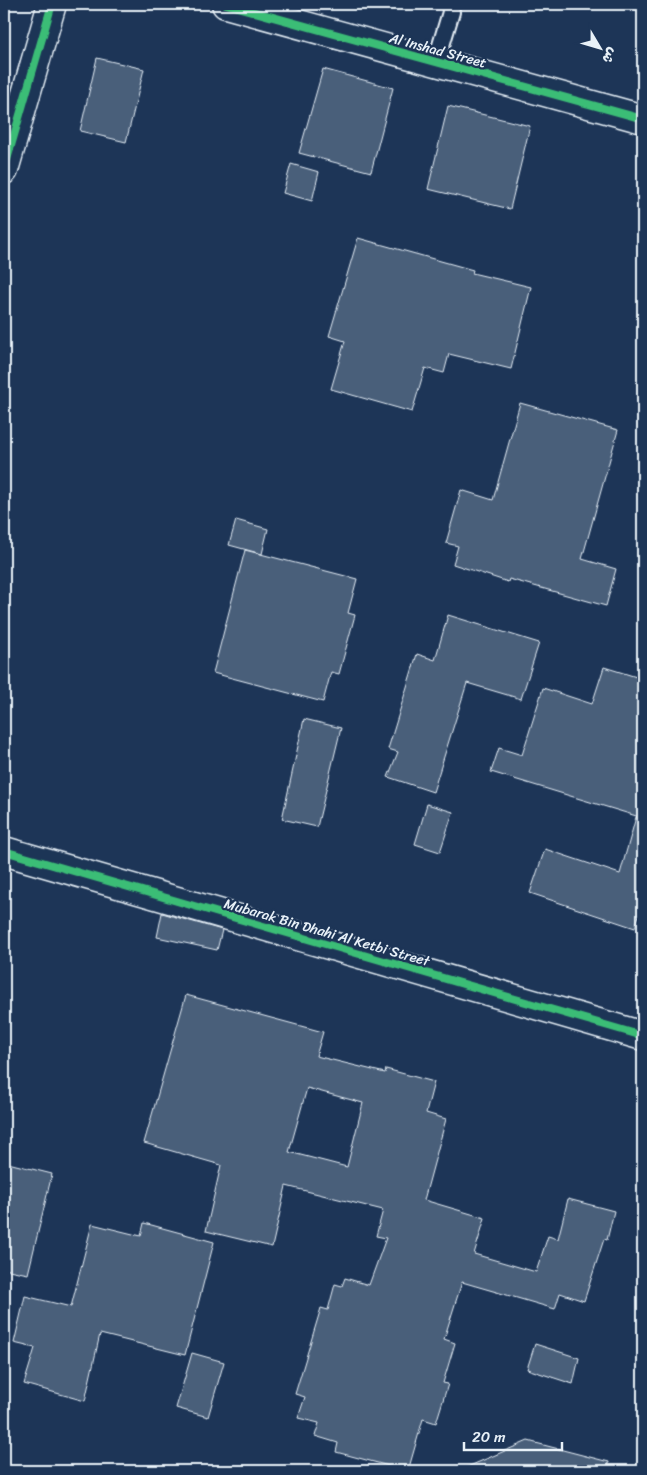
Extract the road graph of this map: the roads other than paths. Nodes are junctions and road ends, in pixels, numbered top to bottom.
1 (52, 4) edge
2 (226, 4) edge
3 (450, 4) edge
4 (436, 62) junction
5 (643, 119) edge
6 (4, 170) edge
7 (4, 852) edge
8 (643, 1036) edge

1 - 6 street
2 - 4 street, Al Inshad Street
3 - 4 lane
4 - 5 street, Al Inshad Street
7 - 8 street, Mubarak Bin Dhahi Al Ketbi Street

